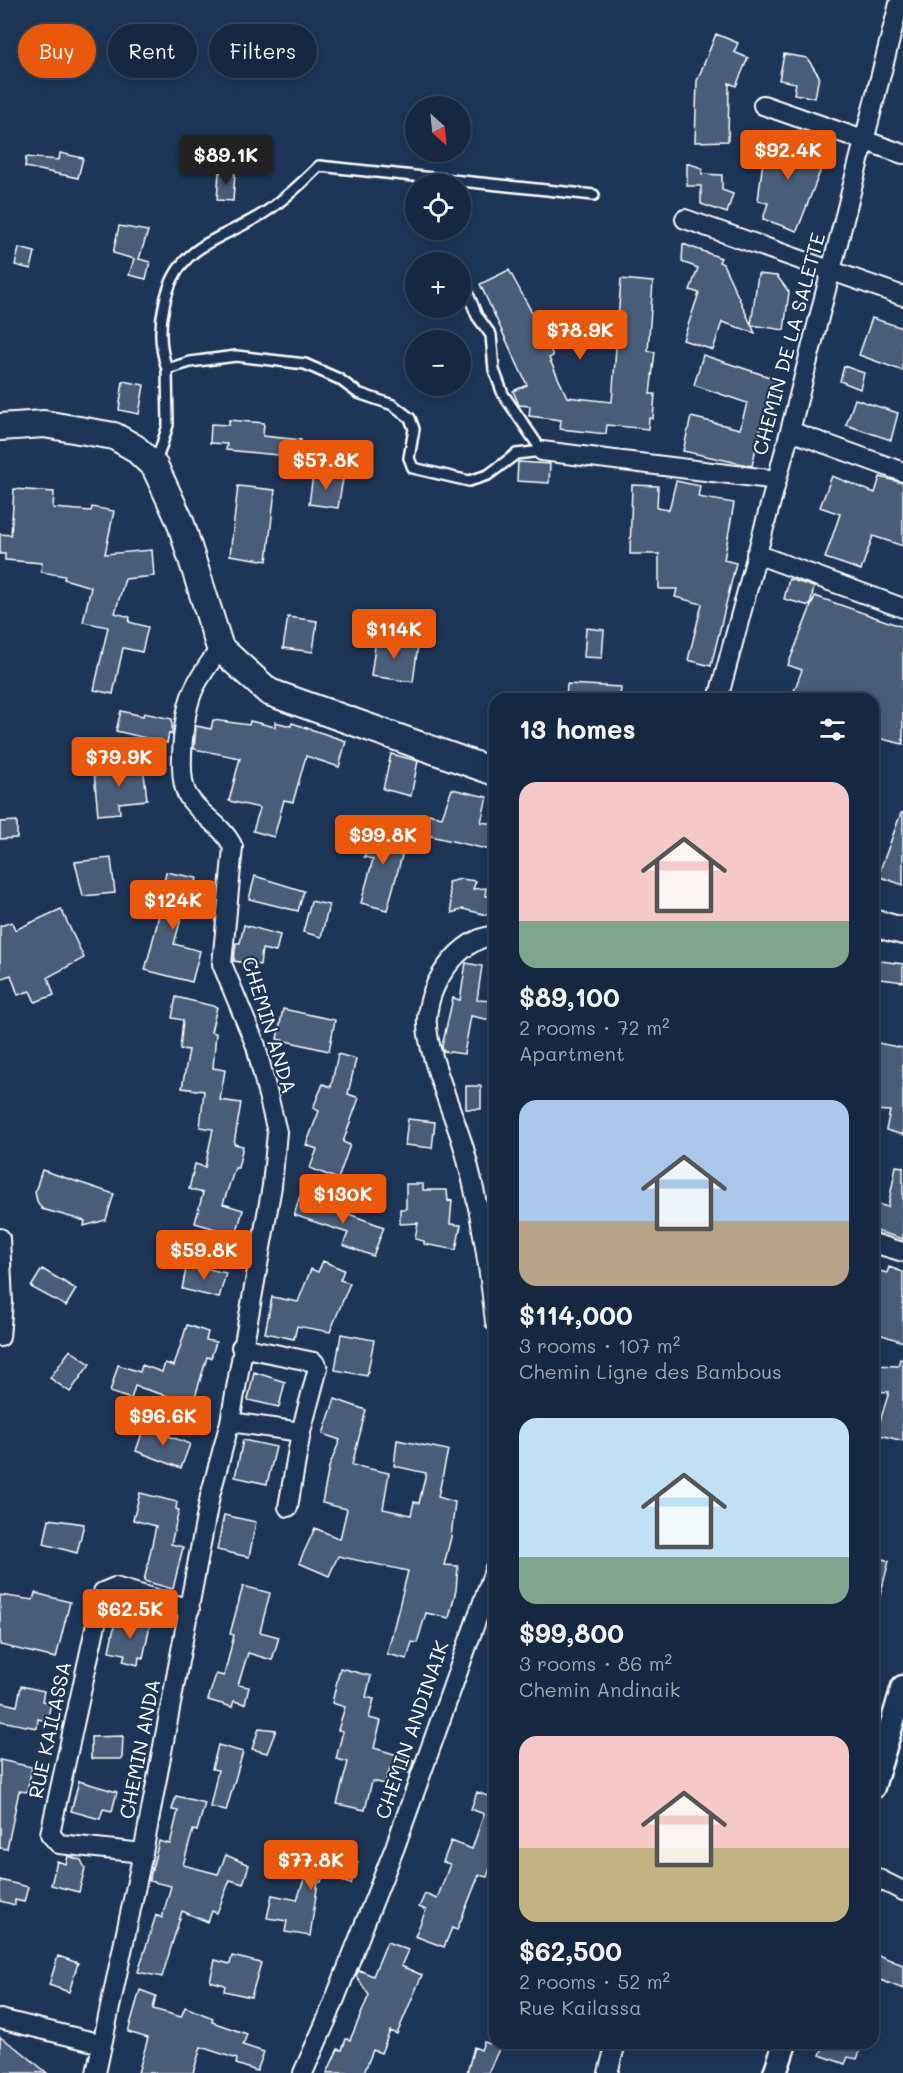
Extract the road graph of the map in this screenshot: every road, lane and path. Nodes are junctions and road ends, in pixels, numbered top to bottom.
1 (900, 0) edge
2 (763, 105) dead end
3 (866, 141) junction
4 (903, 154) edge
5 (594, 195) dead end
6 (685, 219) dead end
7 (832, 270) junction
8 (903, 296) edge
9 (471, 301) edge
10 (167, 369) junction
11 (0, 427) edge
12 (790, 431) junction
13 (542, 452) junction
14 (155, 467) junction
15 (903, 472) edge
16 (777, 480) junction
17 (756, 554) junction
18 (903, 609) edge
19 (220, 648) junction
20 (720, 693) edge
21 (489, 769) edge
22 (879, 925) edge
23 (903, 932) edge
24 (489, 936) edge
25 (0, 1238) edge
26 (879, 1244) edge
27 (903, 1252) edge
28 (489, 1282) edge
29 (0, 1337) edge
30 (241, 1347) junction
31 (230, 1422) junction
32 (302, 1432) junction
33 (288, 1507) dead end
34 (489, 1585) edge
35 (190, 1609) junction
36 (903, 1687) edge
37 (879, 1767) edge
38 (143, 1852) junction
39 (879, 1879) edge
40 (903, 1891) edge
41 (0, 2019) edge
42 (102, 2044) junction
43 (614, 2049) edge
44 (783, 2049) edge
45 (96, 2073) edge
46 (303, 2073) edge
47 (608, 2073) edge
48 (775, 2073) edge

1 - 3 street, CHEMIN DE LA SALETTE
2 - 3 street
3 - 4 street
3 - 7 street, CHEMIN DE LA SALETTE
5 - 10 lane
6 - 7 street
7 - 8 street
7 - 12 street, CHEMIN DE LA SALETTE
9 - 13 lane
10 - 13 lane
10 - 14 lane
11 - 14 main road
12 - 15 street
12 - 16 street, CHEMIN DE LA SALETTE
13 - 16 street
14 - 19 main road
16 - 17 street, CHEMIN DE LA SALETTE
17 - 18 street
17 - 20 street, CHEMIN DE LA SALETTE
19 - 21 main road
19 - 30 street, CHEMIN ANDA
22 - 23 main road
24 - 28 street
25 - 29 street
26 - 27 street
30 - 31 street, CHEMIN ANDA
30 - 32 street
31 - 32 street
31 - 35 street, CHEMIN ANDA
32 - 33 street
34 - 46 street, CHEMIN ANDINAIK
35 - 38 street, CHEMIN ANDA
35 - 38 street, RUE KAILASSA
36 - 37 street
38 - 42 street, CHEMIN ANDA
39 - 40 street
41 - 42 street
42 - 45 street, CHEMIN ANDA
43 - 47 street
44 - 48 street

